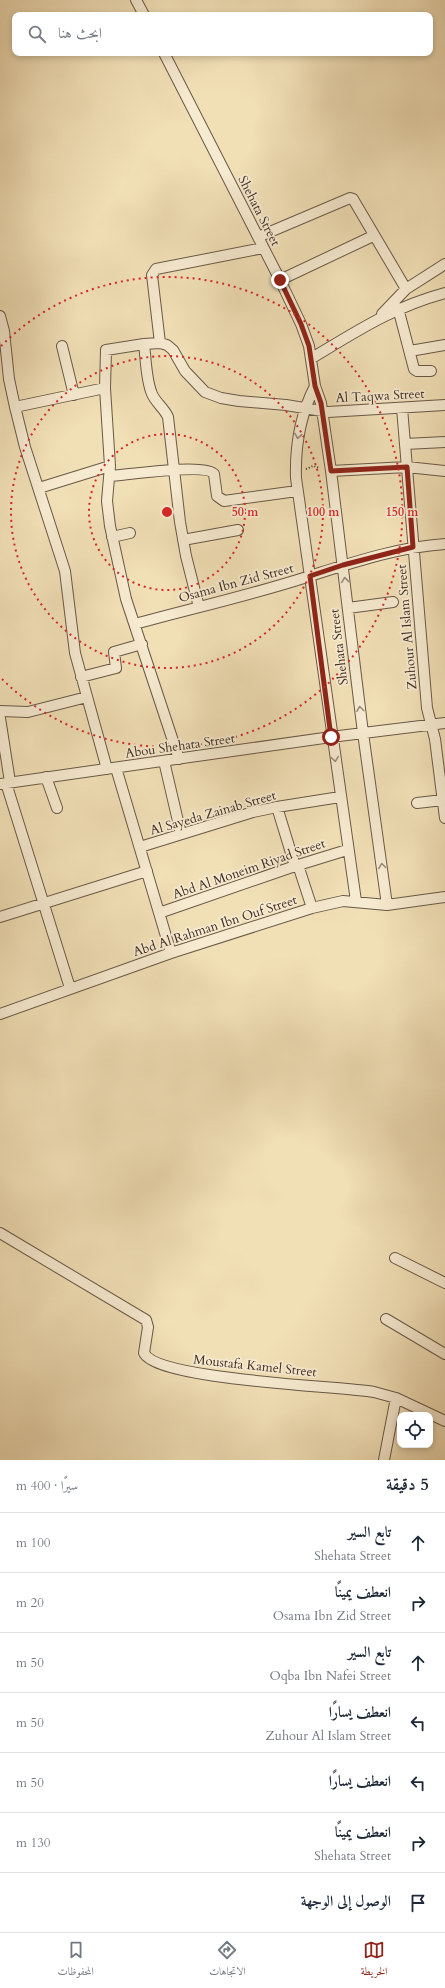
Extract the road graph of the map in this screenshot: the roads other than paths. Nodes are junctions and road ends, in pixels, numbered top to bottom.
1 (136, 0) edge
2 (142, 12) edge
3 (166, 56) edge
4 (373, 236) junction
5 (258, 237) junction
6 (264, 248) junction
7 (445, 264) edge
8 (280, 280) junction
9 (406, 289) junction
10 (445, 293) edge
11 (398, 308) junction
12 (0, 316) edge
13 (378, 318) junction
14 (160, 343) junction
15 (144, 344) junction
16 (445, 345) edge
17 (62, 346) dead end
18 (410, 351) junction
19 (312, 358) junction
20 (431, 371) dead end
21 (315, 386) junction
22 (105, 388) junction
23 (74, 395) junction
24 (445, 405) edge
25 (15, 407) junction
26 (306, 408) junction
27 (402, 408) junction
28 (322, 412) junction
29 (445, 442) edge
30 (405, 444) junction
31 (110, 466) junction
32 (407, 467) junction
33 (174, 469) junction
34 (331, 471) junction
35 (445, 471) edge
36 (110, 476) junction
37 (40, 488) junction
38 (297, 491) junction
39 (238, 530) dead end
40 (130, 533) dead end
41 (112, 537) junction
42 (183, 540) junction
43 (445, 544) edge
44 (413, 547) junction
45 (343, 565) junction
46 (310, 576) junction
47 (393, 602) dead end
48 (199, 607) junction
49 (348, 608) junction
50 (135, 624) junction
51 (142, 644) junction
52 (81, 677) junction
53 (87, 697) junction
54 (0, 711) edge
55 (0, 718) edge
56 (445, 723) edge
57 (431, 725) junction
58 (363, 733) junction
59 (331, 737) junction
60 (179, 759) junction
61 (164, 761) junction
62 (112, 768) junction
63 (46, 777) junction
64 (5, 783) edge
65 (340, 797) junction
66 (417, 803) dead end
67 (444, 805) edge
68 (277, 807) junction
69 (57, 808) dead end
70 (445, 818) edge
71 (181, 834) junction
72 (140, 847) junction
73 (348, 850) junction
74 (296, 865) junction
75 (147, 871) junction
76 (445, 897) edge
77 (356, 901) junction
78 (44, 904) junction
79 (387, 905) junction
80 (312, 908) junction
81 (160, 913) junction
82 (0, 917) edge
83 (172, 954) junction
84 (70, 988) junction
85 (0, 1014) edge
86 (0, 1233) edge
87 (395, 1258) dead end
88 (445, 1283) edge
89 (386, 1319) dead end
90 (445, 1354) edge
91 (396, 1398) junction
92 (445, 1421) edge
93 (384, 1460) edge

1 - 2 street
3 - 5 street, Shehata Street
4 - 5 street
4 - 8 street
4 - 9 street
5 - 6 street, Shehata Street
6 - 8 street, Shehata Street
6 - 14 street
7 - 9 street
8 - 19 street, Shehata Street
9 - 13 street
10 - 11 street
11 - 13 street
11 - 18 street
12 - 25 street
13 - 19 street
14 - 15 street
14 - 26 street, Al Taqwa Street
15 - 22 street
15 - 33 street
16 - 18 street
17 - 23 street
18 - 20 street
19 - 21 street, Shehata Street
21 - 26 street, Shehata Street
21 - 28 street, Shehata Street
22 - 23 street
22 - 31 street
23 - 25 street
24 - 27 street, Al Taqwa Street
25 - 37 street
26 - 28 street, Al Taqwa Street
26 -> 38 street, Shehata Street
27 - 28 street, Al Taqwa Street
27 - 30 street, Zuhour Al Islam Street
28 - 34 street, Shehata Street
29 - 30 street
30 - 32 street, Zuhour Al Islam Street
31 - 36 street
31 - 37 street
32 - 34 street
32 - 35 street
32 - 44 street, Zuhour Al Islam Street
33 - 36 street
33 - 38 street
33 - 42 street
34 - 45 street, Shehata Street
36 - 41 street
37 - 52 street
38 - 46 street, Shehata Street
39 - 42 street
40 - 41 street
41 - 50 street
42 - 48 street
43 - 44 street, Osama Ibn Zid Street
44 - 45 street, Osama Ibn Zid Street
44 - 57 street, Zuhour Al Islam Street
45 - 46 street, Osama Ibn Zid Street
49 -> 45 street, Shehata Street
46 - 48 street, Osama Ibn Zid Street
46 - 59 street, Shehata Street
47 - 49 street
48 - 50 street, Osama Ibn Zid Street
58 -> 49 street, Shehata Street
50 - 51 street
51 - 52 street
51 - 60 street
52 - 53 street
53 - 54 street
53 - 62 street
55 - 64 street
56 - 57 street, Abou Shehata Street
57 - 58 street, Abou Shehata Street
57 - 67 street, Zuhour Al Islam Street
58 - 59 street, Abou Shehata Street
79 -> 58 street, Shehata Street
59 - 60 street, Abou Shehata Street
59 -> 65 street, Shehata Street
60 - 61 street, Abou Shehata Street
61 - 62 street, Abou Shehata Street
61 - 71 street
62 - 63 street, Abou Shehata Street
62 - 72 street
63 - 64 street, Abou Shehata Street
63 - 69 street
64 - 78 street
65 - 68 street, Al Sayeda Zainab Street
65 - 73 street, Shehata Street
66 - 67 street
67 - 70 street, Zuhour Al Islam Street
68 - 71 street, Al Sayeda Zainab Street
68 - 74 street
71 - 72 street, Al Sayeda Zainab Street
72 - 75 street
73 - 74 street, Abd Al Moneim Riyad Street
73 - 77 street, Shehata Street
74 - 80 street
74 - 81 street, Abd Al Moneim Riyad Street
75 - 78 street
75 - 81 street
76 - 79 street, Abd Al Rahman Ibn Ouf Street
77 - 79 street, Abd Al Rahman Ibn Ouf Street
77 - 80 street, Abd Al Rahman Ibn Ouf Street
78 - 82 street
78 - 84 street
80 - 83 street, Abd Al Rahman Ibn Ouf Street
81 - 83 street
83 - 84 street, Abd Al Rahman Ibn Ouf Street
84 - 85 street, Abd Al Rahman Ibn Ouf Street
86 - 91 street, Moustafa Kamel Street
87 - 88 street
89 - 90 street
91 - 92 street, Moustafa Kamel Street
91 - 93 street

